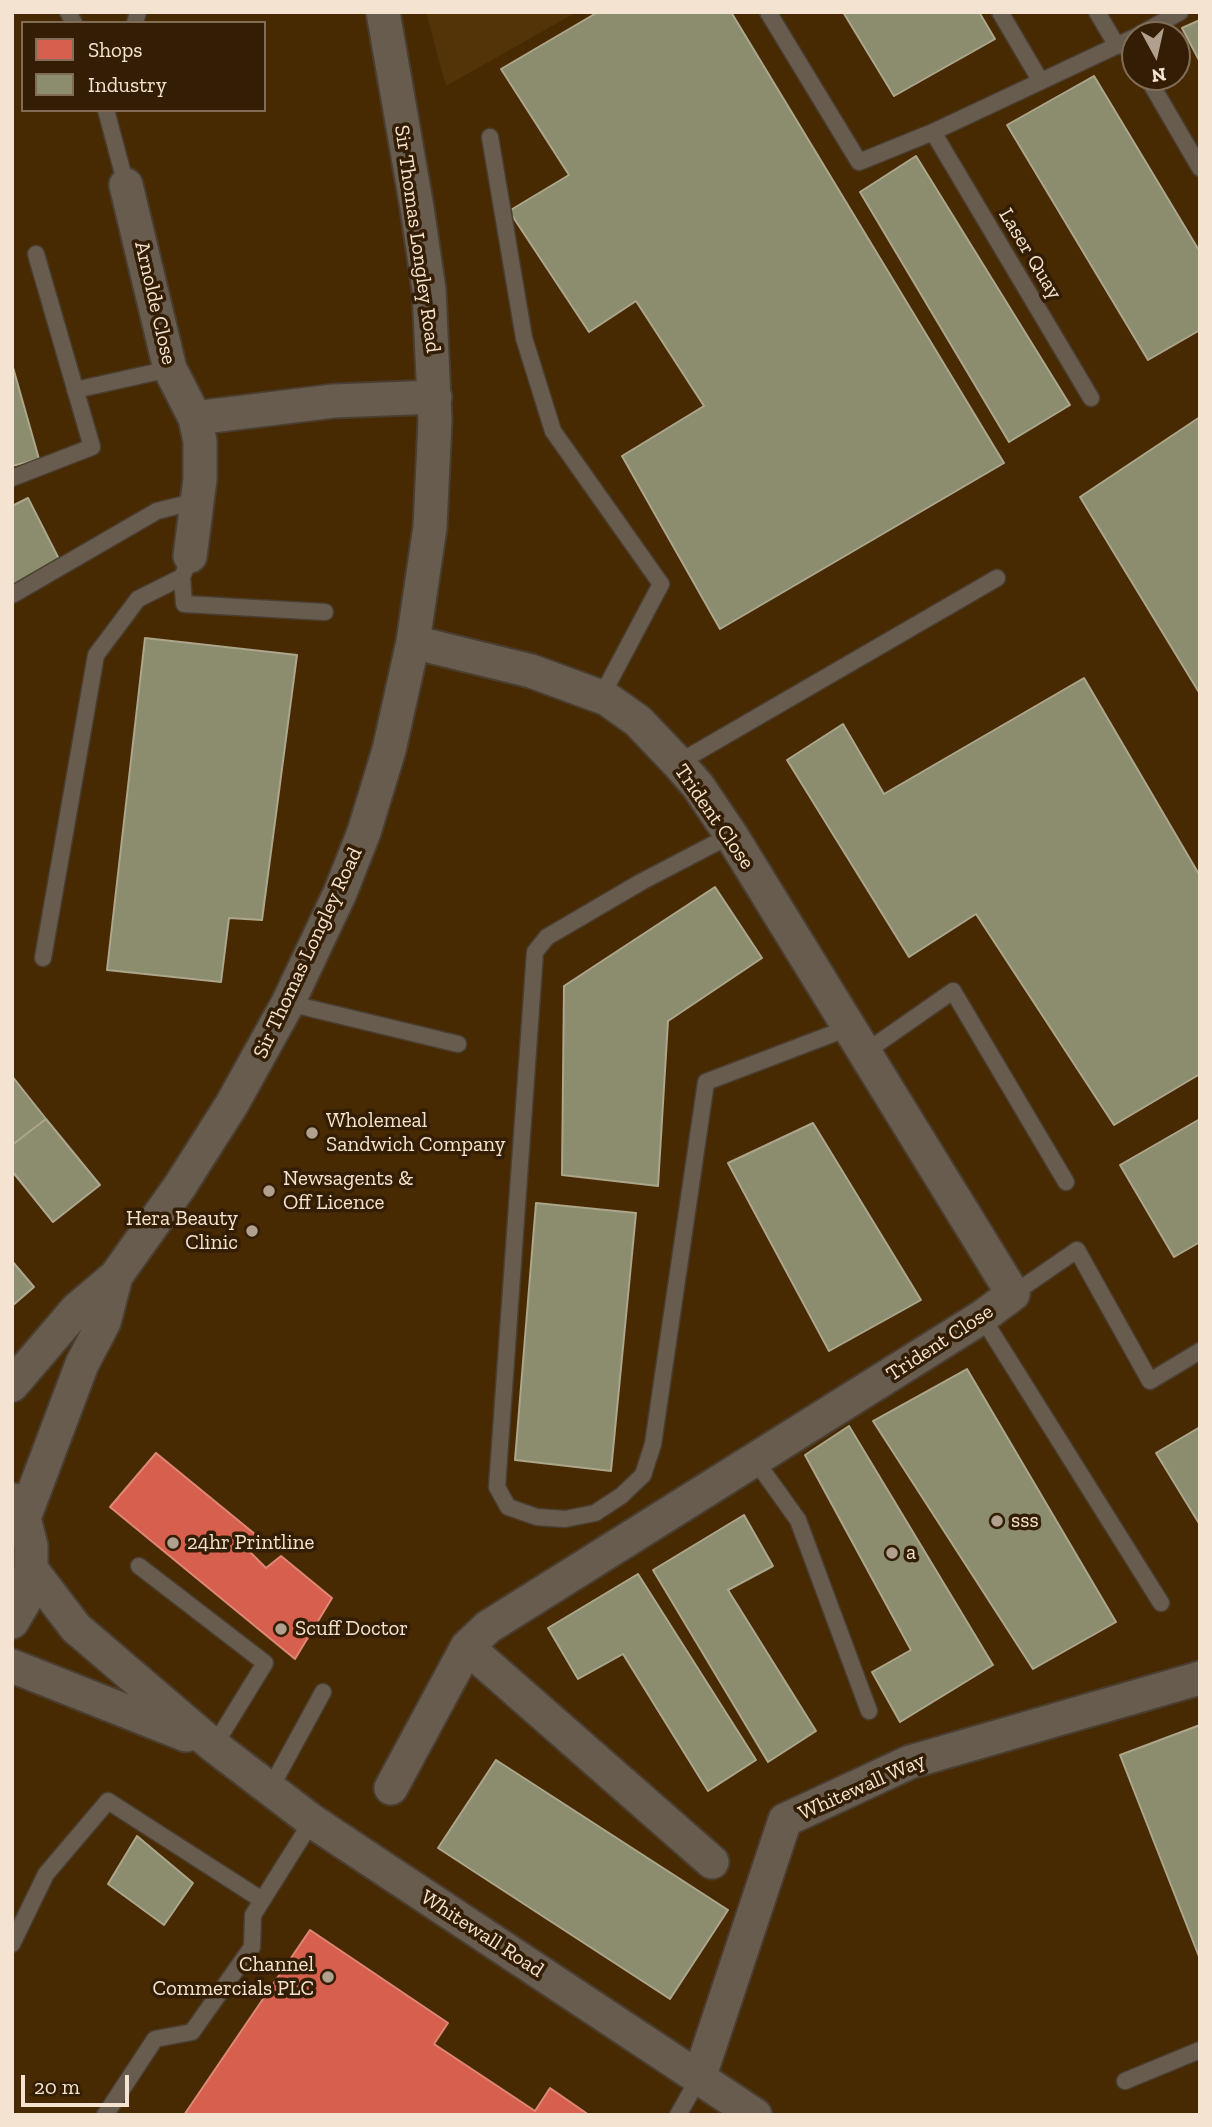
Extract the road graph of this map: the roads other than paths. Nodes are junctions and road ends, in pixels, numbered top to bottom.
1 (383, 12) edge
2 (768, 12) edge
3 (1000, 12) edge
4 (1097, 12) edge
5 (1121, 34) edge
6 (1121, 47) edge
7 (1040, 80) junction
8 (1155, 91) edge
9 (107, 112) edge
10 (933, 131) junction
11 (489, 137) dead end
12 (1200, 168) edge
13 (126, 185) joint
14 (36, 254) dead end
15 (170, 369) junction
16 (75, 390) junction
17 (435, 397) junction
18 (1091, 398) dead end
19 (195, 418) junction
20 (12, 478) edge
21 (197, 501) junction
22 (186, 566) junction
23 (997, 578) dead end
24 (12, 595) edge
25 (325, 612) dead end
26 (413, 642) junction
27 (601, 697) junction
28 (678, 763) junction
29 (730, 835) junction
30 (43, 958) dead end
31 (288, 1003) junction
32 (856, 1041) junction
33 (458, 1044) dead end
34 (1066, 1182) dead end
35 (116, 1276) junction
36 (1013, 1294) junction
37 (982, 1317) junction
38 (1200, 1351) edge
39 (12, 1385) edge
40 (755, 1460) junction
41 (18, 1508) edge
42 (139, 1566) dead end
43 (31, 1569) junction
44 (1161, 1603) dead end
45 (12, 1622) edge
46 (467, 1647) junction
47 (12, 1666) edge
48 (1200, 1678) edge
49 (323, 1692) dead end
50 (869, 1711) dead end
51 (214, 1746) junction
52 (391, 1788) dead end
53 (270, 1789) junction
54 (312, 1821) junction
55 (712, 1862) dead end
56 (262, 1900) junction
57 (12, 1944) edge
58 (1200, 2050) edge
59 (699, 2078) junction
60 (1125, 2081) dead end
61 (105, 2115) edge
62 (678, 2115) edge
63 (755, 2115) edge

1 - 17 street, Sir Thomas Longley Road
2 - 10 lane
3 - 7 lane
4 - 5 lane
6 - 7 lane
7 - 10 lane
8 - 12 lane
9 - 13 lane
10 - 18 lane, Laser Quay
11 - 27 lane
13 - 15 street, Arnolde Close
14 - 16 lane
15 - 16 lane
15 - 19 street, Arnolde Close
16 - 20 lane
17 - 19 street
17 - 26 street, Sir Thomas Longley Road
19 - 21 street, Arnolde Close
21 - 22 street, Arnolde Close
21 - 24 lane
22 - 25 lane
22 - 30 lane
23 - 28 lane
26 - 27 street, Trident Close
26 - 31 street, Sir Thomas Longley Road
27 - 28 street, Trident Close
28 - 29 street, Trident Close
29 - 32 street, Trident Close
29 - 32 lane
31 - 33 lane
31 - 35 street, Sir Thomas Longley Road
32 - 34 lane
32 - 36 street, Trident Close
35 - 39 street, Sir Thomas Longley Road
35 - 41 street, Sir Thomas Longley Road
36 - 37 street, Trident Close
36 - 38 lane
37 - 40 street, Trident Close
37 - 44 lane
40 - 46 street, Trident Close
40 - 50 lane
41 - 43 street
42 - 51 lane
43 - 45 street
43 - 51 street, Whitewall Road
46 - 52 street
46 - 55 street
47 - 51 street, Whitewall Road
48 - 59 street, Whitewall Way
49 - 53 lane
51 - 53 street, Whitewall Road
53 - 54 street, Whitewall Road
54 - 56 lane
54 - 59 street, Whitewall Road
56 - 57 lane
56 - 61 lane
58 - 60 lane
59 - 62 lane
59 - 63 street, Whitewall Road

